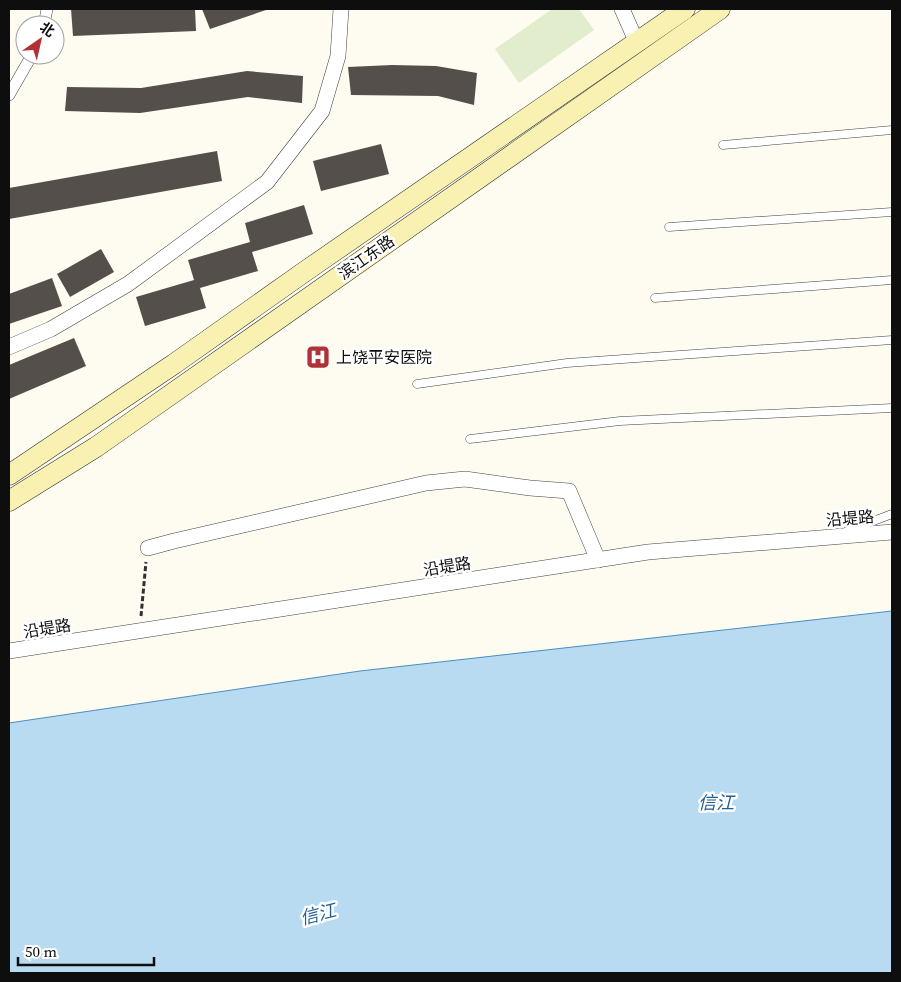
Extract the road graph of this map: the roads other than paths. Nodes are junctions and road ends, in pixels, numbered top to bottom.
1 (340, 9) edge
2 (622, 9) edge
3 (685, 9) edge
4 (720, 9) edge
5 (637, 42) junction
6 (26, 65) edge
7 (9, 95) edge
8 (892, 130) edge
9 (723, 145) dead end
10 (892, 212) edge
11 (669, 227) dead end
12 (892, 280) edge
13 (655, 298) dead end
14 (892, 340) edge
15 (9, 347) edge
16 (417, 384) dead end
17 (892, 408) edge
18 (470, 439) dead end
19 (9, 475) edge
20 (9, 501) edge
21 (892, 514) edge
22 (892, 532) edge
23 (832, 537) junction
24 (148, 548) road end
25 (598, 560) junction
26 (9, 651) edge

1 - 15 street
2 - 5 street
3 - 5 main road, 滨江东路
4 - 20 main road, 滨江东路
5 - 19 main road, 滨江东路
6 - 7 street
8 - 9 lane
10 - 11 lane
12 - 13 lane
14 - 16 lane
17 - 18 lane
21 - 23 lane
22 - 23 street, 沿堤路
23 - 25 street, 沿堤路
24 - 25 street
25 - 26 street, 沿堤路

